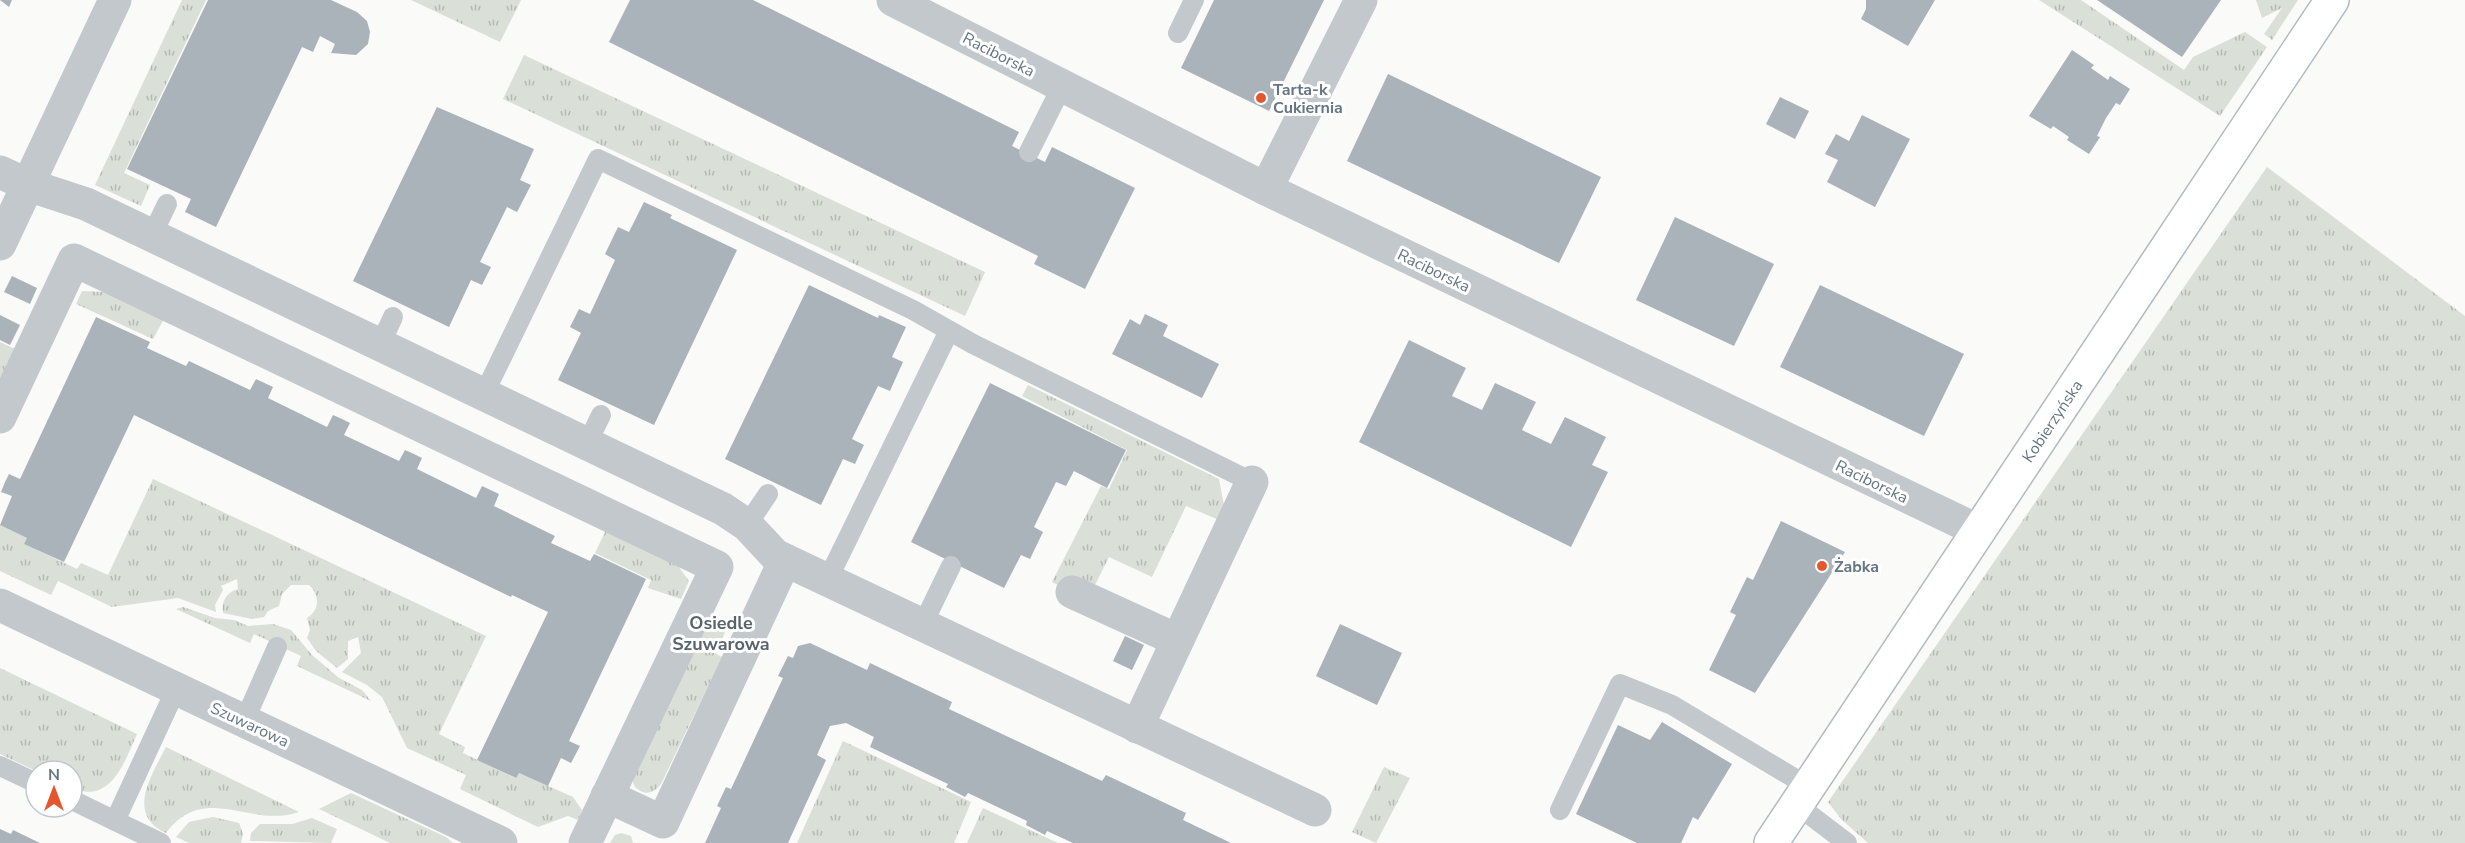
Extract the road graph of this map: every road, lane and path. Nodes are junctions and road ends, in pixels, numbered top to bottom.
1 (115, 0) edge
2 (893, 0) edge
3 (1194, 0) edge
4 (1361, 0) edge
5 (2332, 0) edge
6 (1178, 33) dead end
7 (1062, 86) junction
8 (1029, 152) dead end
9 (14, 179) edge
10 (1266, 189) junction
11 (166, 204) dead end
12 (152, 235) junction
13 (0, 244) edge
14 (949, 331) junction
15 (484, 394) junction
16 (0, 417) edge
17 (1252, 482) joint
18 (768, 494) dead end
19 (747, 525) junction
20 (1979, 531) junction
21 (785, 560) junction
22 (951, 566) dead end
23 (827, 581) junction
24 (1072, 592) dead end
25 (0, 605) edge
26 (922, 626) junction
27 (1177, 640) junction
28 (277, 647) dead end
29 (176, 689) junction
30 (244, 722) junction
31 (1137, 727) junction
32 (0, 766) edge
33 (24, 777) edge
34 (607, 796) junction
35 (1803, 796) junction
36 (84, 806) edge
37 (1315, 810) dead end
38 (1560, 810) dead end
39 (115, 821) junction
40 (161, 843) edge
41 (501, 843) edge
42 (585, 843) edge
43 (1771, 843) edge
44 (1847, 843) edge

1 - 9 street
2 - 7 street, Raciborska
3 - 6 lane
4 - 10 street
5 - 20 street, Kobierzyńska
7 - 8 lane
7 - 10 street, Raciborska
9 - 12 street
9 - 13 street
10 - 20 street, Raciborska
11 - 12 lane
12 - 15 street
14 - 15 lane
14 - 17 lane
14 - 23 lane
15 - 19 street
16 - 34 street
17 - 27 street
18 - 19 lane
19 - 21 street
20 - 35 street, Kobierzyńska
21 - 23 street
21 - 34 street
22 - 26 lane
23 - 26 street
24 - 27 street
25 - 29 street, Szuwarowa
26 - 31 street
27 - 31 street
28 - 30 lane
29 - 30 street, Szuwarowa
29 - 39 lane
30 - 41 street, Szuwarowa
31 - 37 street
32 - 33 lane
34 - 42 street
35 - 38 lane
35 - 43 street, Kobierzyńska
35 - 44 lane
36 - 39 lane
39 - 40 lane

